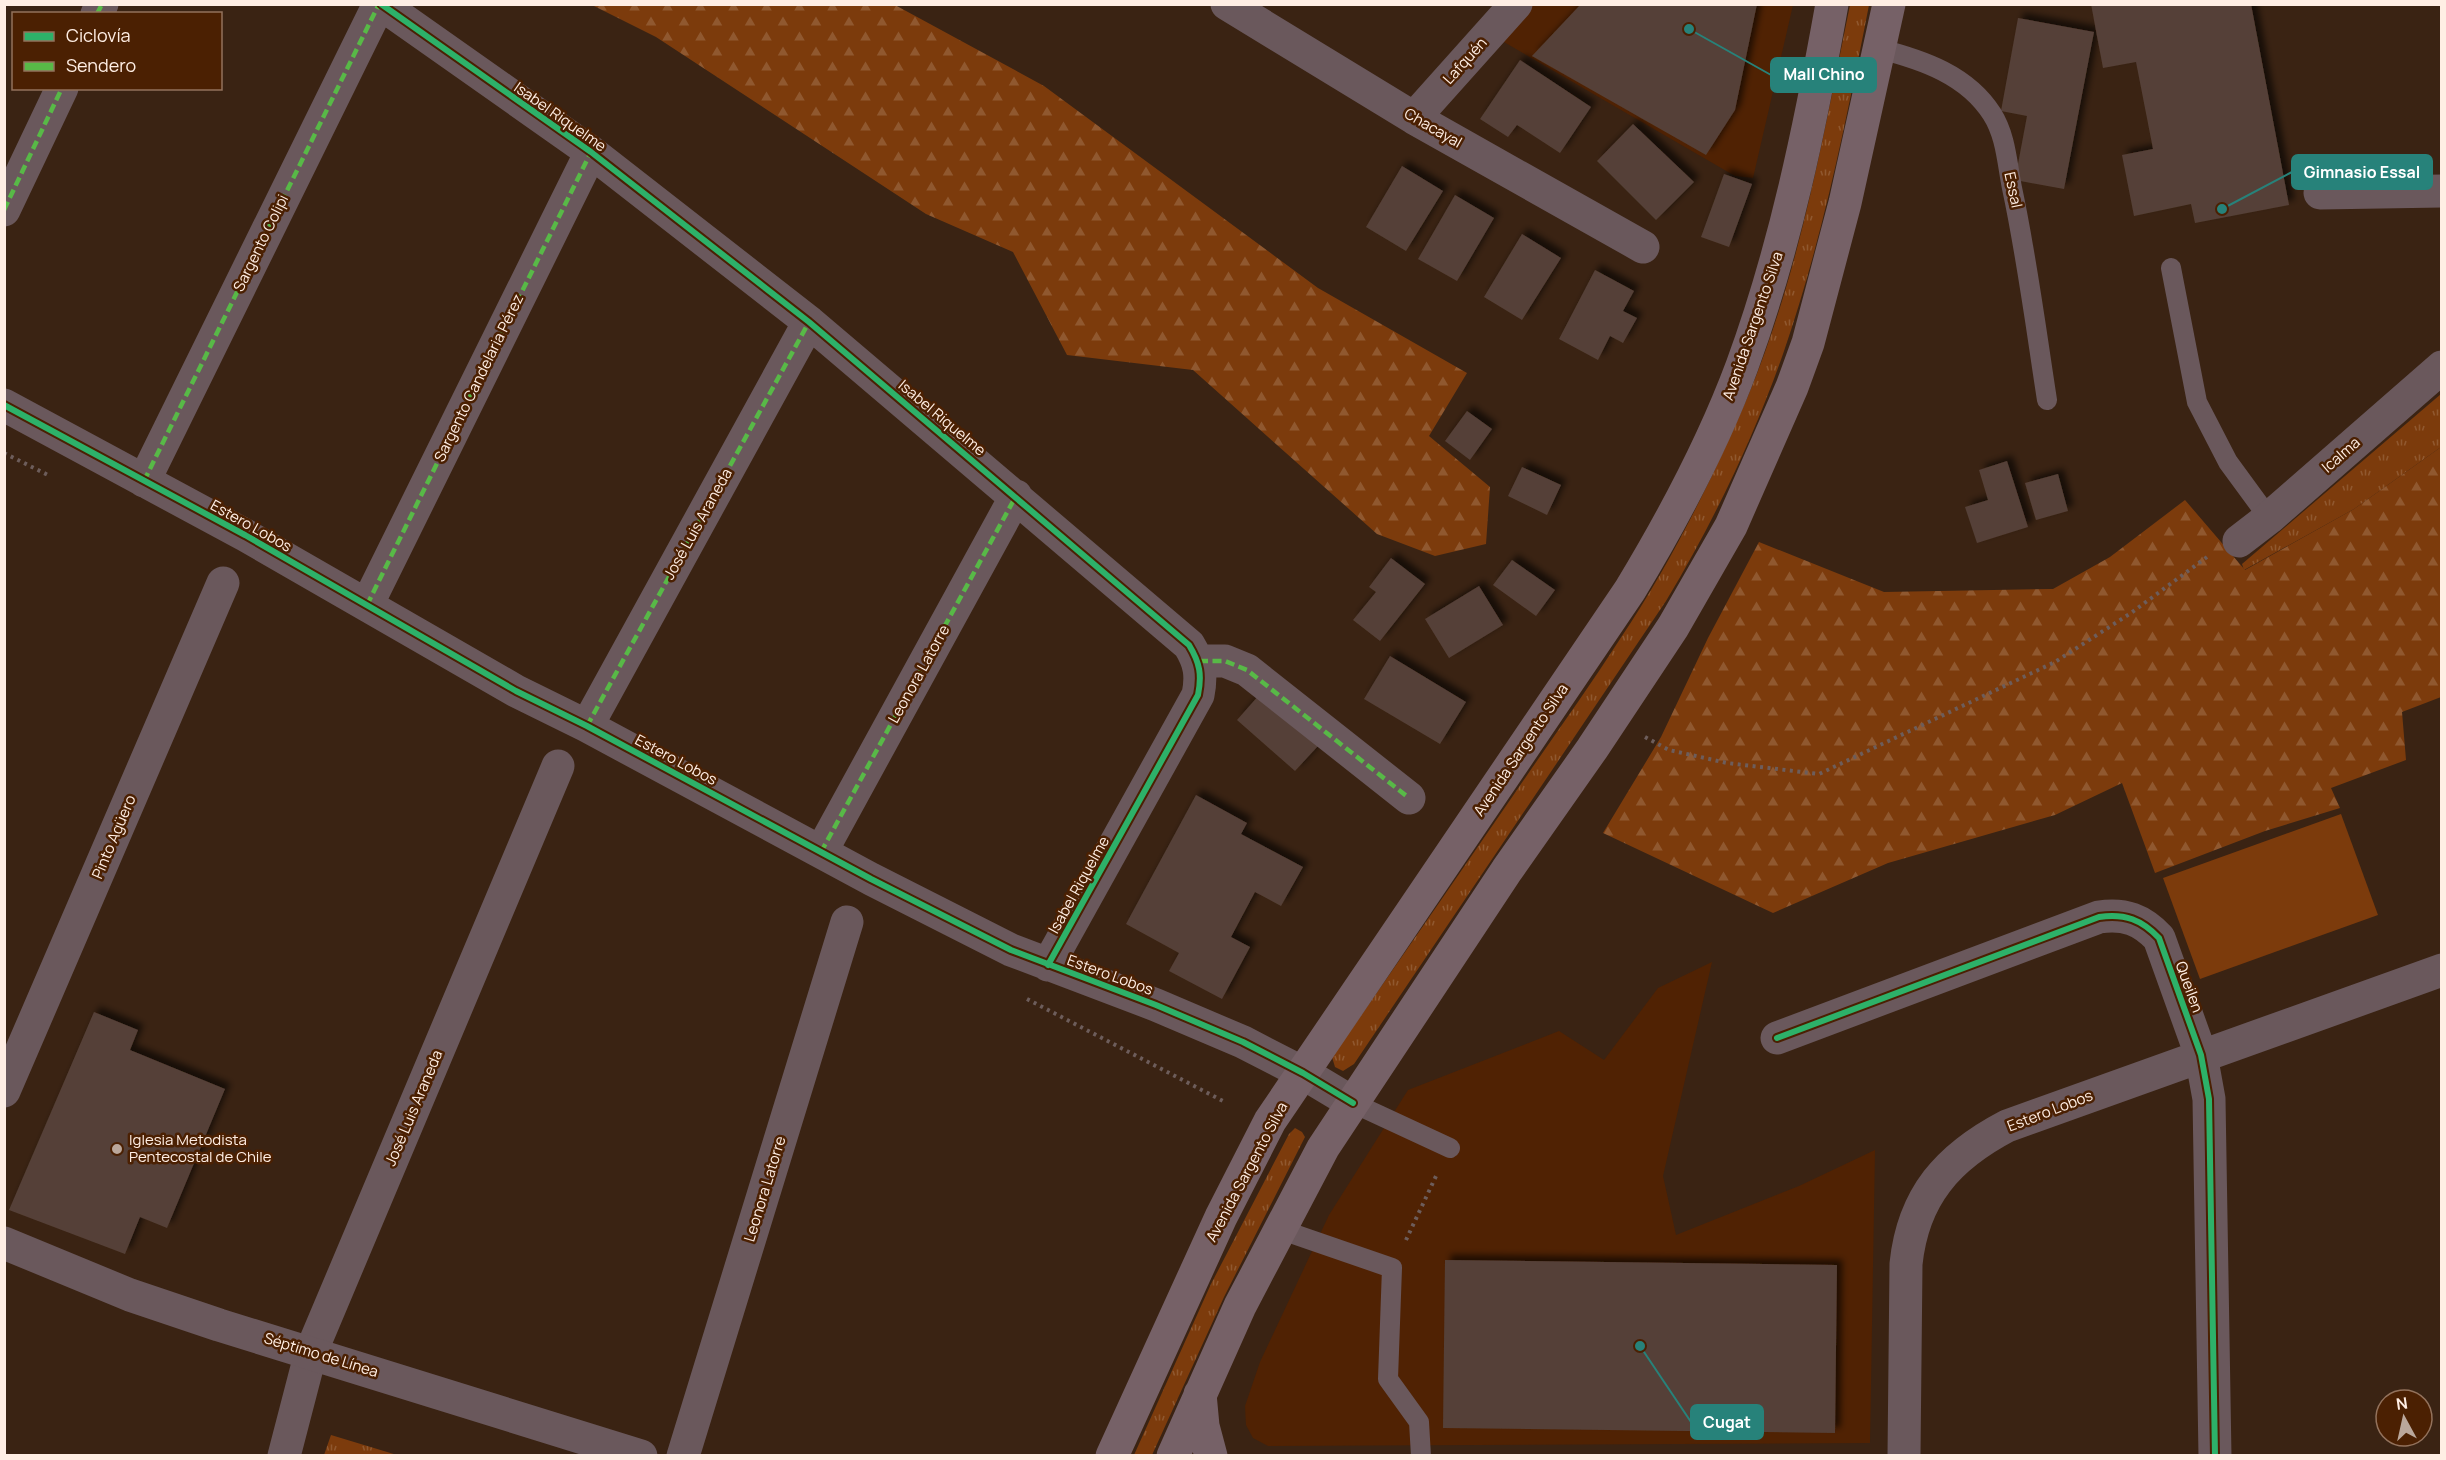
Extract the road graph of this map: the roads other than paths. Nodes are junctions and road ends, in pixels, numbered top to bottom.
1 (380, 4) edge
2 (1227, 4) edge
3 (1516, 4) edge
4 (1832, 4) edge
5 (1889, 4) edge
6 (1880, 49) junction
7 (61, 90) edge
8 (1414, 118) junction
9 (591, 152) junction
10 (2442, 191) edge
11 (2320, 193) dead end
12 (4, 210) edge
13 (1643, 247) dead end
14 (2171, 268) dead end
15 (809, 322) junction
16 (2442, 367) edge
17 (2047, 400) dead end
18 (4, 405) edge
19 (144, 481) junction
20 (1016, 496) junction
21 (2269, 519) junction
22 (2239, 541) road end
23 (223, 583) dead end
24 (367, 604) junction
25 (1199, 661) junction
26 (587, 726) junction
27 (558, 766) dead end
28 (1409, 798) dead end
29 (821, 852) junction
30 (847, 922) dead end
31 (1048, 965) junction
32 (2442, 970) edge
33 (1777, 1038) dead end
34 (2201, 1055) junction
35 (1303, 1073) junction
36 (4, 1091) edge
37 (1353, 1103) junction
38 (1450, 1148) road end
39 (1279, 1229) junction
40 (4, 1243) edge
41 (311, 1352) junction
42 (1200, 1394) junction
43 (284, 1455) edge
44 (641, 1455) edge
45 (683, 1455) edge
46 (1112, 1455) edge
47 (1173, 1455) edge
48 (1210, 1455) edge
49 (1421, 1455) edge
50 (1904, 1455) edge
51 (2215, 1455) edge

1 - 9 street, Isabel Riquelme
1 - 19 street, Sargento Colipi
2 - 8 street, Chacayal
3 - 8 street, Lafquén
4 - 35 main road, Avenida Sargento Silva
5 - 6 main road
6 - 17 lane, Essal
6 - 37 main road
7 - 12 street
8 - 13 street, Chacayal
9 - 15 street, Isabel Riquelme
9 - 24 street, Sargento Candelaria Pérez
10 - 11 street
14 - 21 lane
15 - 20 street, Isabel Riquelme
15 - 26 street, José Luis Araneda
16 - 21 street, Icalma
18 - 19 street, Estero Lobos
19 - 24 street, Estero Lobos
20 - 25 street, Isabel Riquelme
20 - 29 street, Leonora Latorre
21 - 22 street, Icalma
23 - 36 street, Pinto Agüero
24 - 26 street, Estero Lobos
25 - 28 street
25 - 31 street, Isabel Riquelme
26 - 29 street, Estero Lobos
27 - 41 street, José Luis Araneda
29 - 31 street, Estero Lobos
30 - 45 street, Leonora Latorre
31 - 35 street, Estero Lobos
32 - 34 street, Estero Lobos
33 - 34 street, Queilen
34 - 50 street, Estero Lobos
34 - 51 street, Queilen
35 - 37 street, Estero Lobos
35 - 46 main road, Avenida Sargento Silva
37 - 38 lane
37 - 39 main road
39 - 42 main road
39 - 49 lane
40 - 41 street, Séptimo de Línea
41 - 43 street, José Luis Araneda
41 - 44 street, Séptimo de Línea
42 - 47 main road
42 - 48 main road

